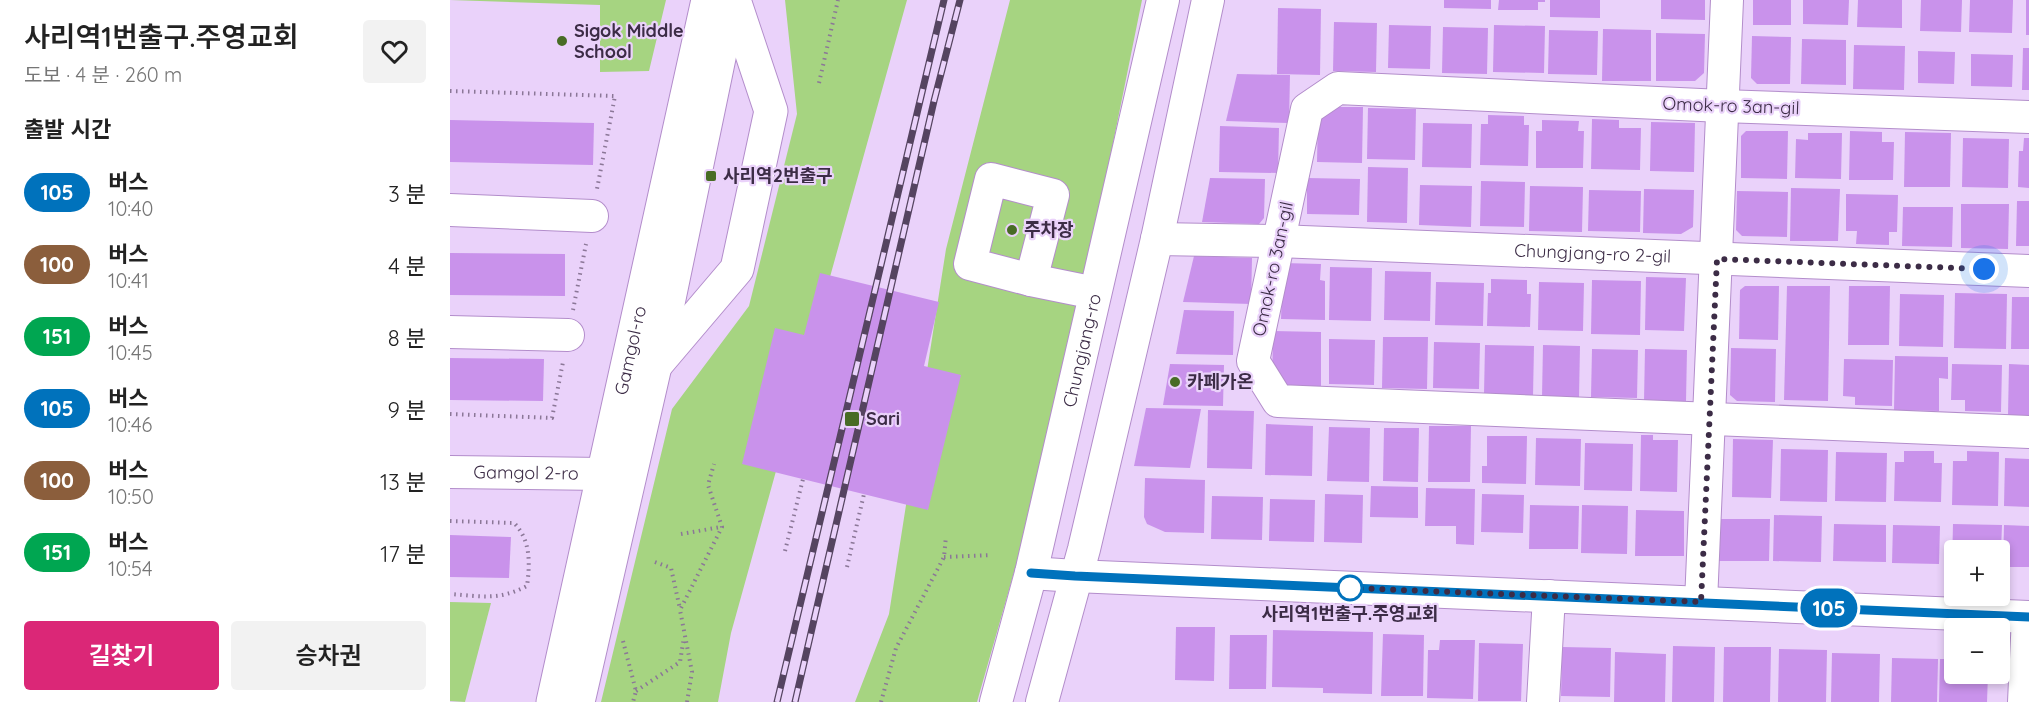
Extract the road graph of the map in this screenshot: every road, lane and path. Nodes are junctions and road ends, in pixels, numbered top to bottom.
1 (708, 0) edge
2 (733, 0) edge
3 (838, 0) edge
4 (1163, 0) edge
5 (1208, 0) edge
6 (1727, 0) edge
7 (819, 83) dead end
8 (1722, 106) junction
9 (2029, 117) edge
10 (450, 210) edge
11 (592, 216) dead end
12 (1157, 239) junction
13 (1278, 242) junction
14 (1717, 259) junction
15 (2029, 271) edge
16 (1031, 280) dead end
17 (1095, 293) junction
18 (450, 332) edge
19 (568, 335) dead end
20 (655, 366) junction
21 (1710, 419) junction
22 (2029, 432) edge
23 (714, 464) dead end
24 (450, 472) edge
25 (603, 474) junction
26 (803, 479) dead end
27 (864, 494) dead end
28 (450, 521) edge
29 (722, 526) junction
30 (681, 534) dead end
31 (946, 536) dead end
32 (785, 551) dead end
33 (991, 555) dead end
34 (944, 557) junction
35 (655, 562) dead end
36 (847, 567) dead end
37 (1031, 573) junction
38 (1075, 576) junction
39 (450, 594) edge
40 (1549, 596) junction
41 (1701, 602) junction
42 (680, 610) junction
43 (2028, 617) edge
44 (684, 633) junction
45 (623, 641) dead end
46 (636, 691) junction
47 (553, 702) edge
48 (578, 702) edge
49 (633, 702) edge
50 (687, 702) edge
51 (881, 702) edge
52 (996, 702) edge
53 (1042, 702) edge
54 (1543, 702) edge
55 (2024, 702) edge

1 - 25 main road, Gamgol-ro
2 - 20 main road, Gamgol-ro
2 - 20 main road
3 - 7 path
4 - 17 street, Chungjang-ro
5 - 12 street
6 - 8 street
8 - 9 street, Omok-ro 3an-gil
8 - 13 street, Omok-ro 3an-gil
8 - 14 street
10 - 11 street
12 - 13 street, Chungjang-ro 2-gil
12 - 38 street
13 - 14 street, Chungjang-ro 2-gil
13 - 21 street, Omok-ro 3an-gil
14 - 15 street, Chungjang-ro 2-gil
14 - 21 street
16 - 17 street
17 - 37 street, Chungjang-ro
18 - 19 street
20 - 48 main road, Gamgol-ro
21 - 22 street, Omok-ro 3an-gil
21 - 41 street
23 - 29 path
24 - 25 street, Gamgol 2-ro
25 - 47 main road, Gamgol-ro
26 - 32 path
27 - 36 path
28 - 39 path
29 - 30 path
29 - 42 path
31 - 34 path
33 - 34 path
34 - 51 path
35 - 42 path
37 - 38 street
37 - 52 street, Chungjang-ro
38 - 40 street
38 - 53 street
40 - 41 street
40 - 54 street
41 - 43 street
42 - 44 path
43 - 55 street
44 - 46 path
44 - 50 path
45 - 46 path
46 - 49 path

